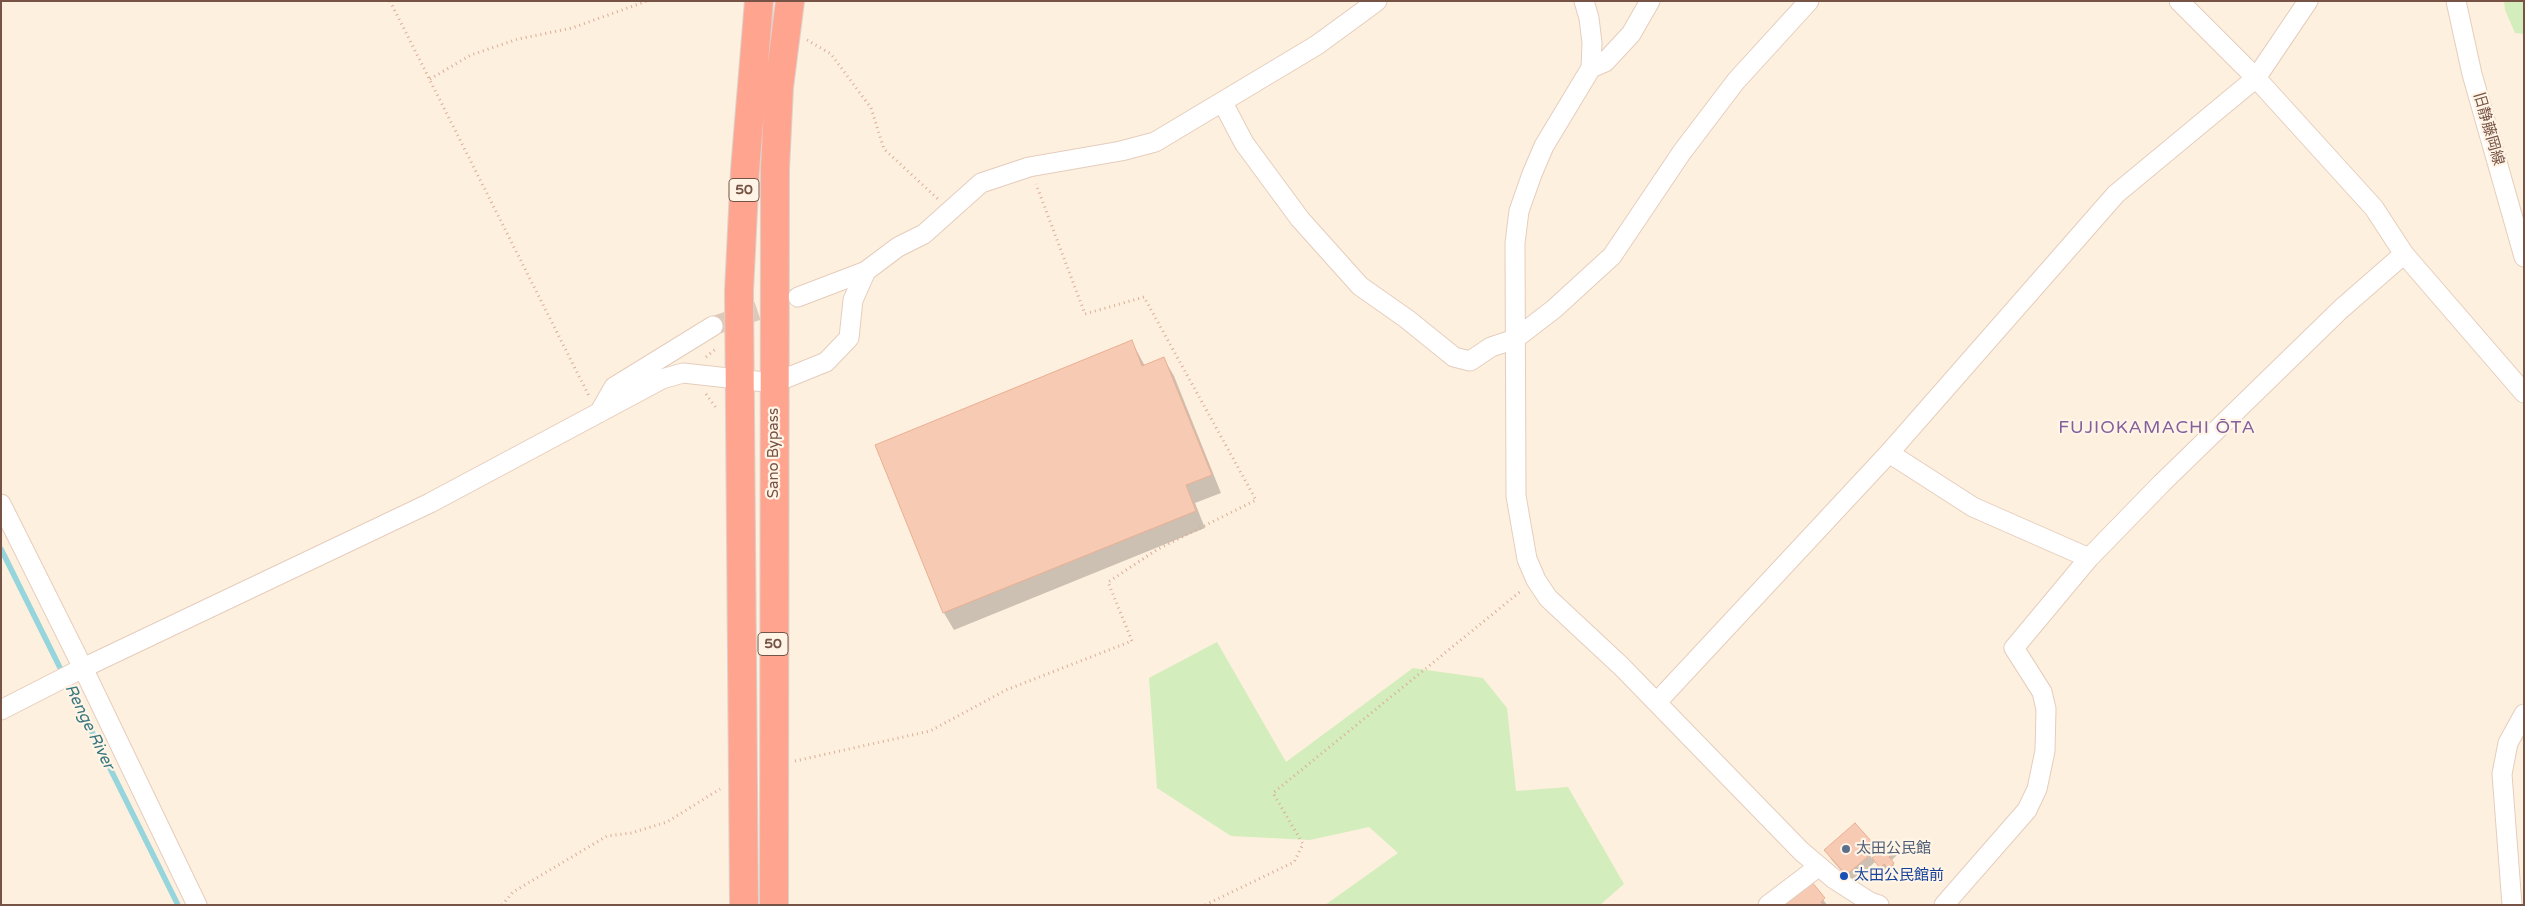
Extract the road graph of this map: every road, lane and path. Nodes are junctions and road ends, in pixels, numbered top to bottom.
1 (390, 1) edge
2 (647, 1) edge
3 (759, 1) edge
4 (790, 1) edge
5 (1377, 1) edge
6 (1584, 1) edge
7 (1650, 1) edge
8 (1809, 1) edge
9 (2179, 1) edge
10 (2308, 1) edge
11 (2456, 1) edge
12 (786, 30) junction
13 (1592, 68) junction
14 (2256, 78) junction
15 (429, 79) junction
16 (1223, 103) junction
17 (1029, 167) junction
18 (950, 210) junction
19 (2404, 254) junction
20 (2524, 257) edge
21 (866, 271) junction
22 (798, 297) tunnel mouth
23 (713, 326) tunnel mouth
24 (1515, 339) junction
25 (740, 379) junction
26 (774, 383) junction
27 (2524, 393) edge
28 (598, 414) junction
29 (1889, 452) junction
30 (1, 504) edge
31 (2089, 558) junction
32 (1536, 580) junction
33 (80, 670) junction
34 (1657, 702) junction
35 (1, 710) edge
36 (2524, 714) edge
37 (773, 766) junction
38 (742, 783) junction
39 (1818, 867) junction
40 (1873, 904) edge
41 (197, 905) edge
42 (502, 905) edge
43 (744, 905) edge
44 (774, 905) edge
45 (1205, 905) edge
46 (1768, 905) edge
47 (1944, 905) edge
48 (2512, 905) edge

1 - 15 path
2 - 15 path
3 - 25 highway, 50
4 - 12 highway, Sano Bypass / 50
5 - 16 street
6 - 13 street
7 - 13 street
8 - 24 street
9 - 14 street
10 - 14 street
11 - 20 street, 旧静藤岡線
12 - 18 path
12 - 26 highway, Sano Bypass / 50
13 - 24 street
14 - 19 street
14 - 29 street
15 - 28 path
16 - 17 street
16 - 24 street
17 - 18 street
17 - 37 path
18 - 21 street
19 - 27 street
19 - 31 street
21 - 22 street
21 - 26 street
23 - 28 street
24 - 32 street
25 - 26 street
25 - 28 street
25 - 38 highway, 50
26 - 37 highway, Sano Bypass / 50
28 - 33 street
29 - 31 street
29 - 34 street
30 - 33 street
31 - 47 street
32 - 34 street
32 - 45 path
33 - 35 street
33 - 41 street
34 - 39 street
36 - 48 street
37 - 44 highway, Sano Bypass / 50
38 - 42 path
38 - 43 highway, 50
39 - 40 street
39 - 46 street

